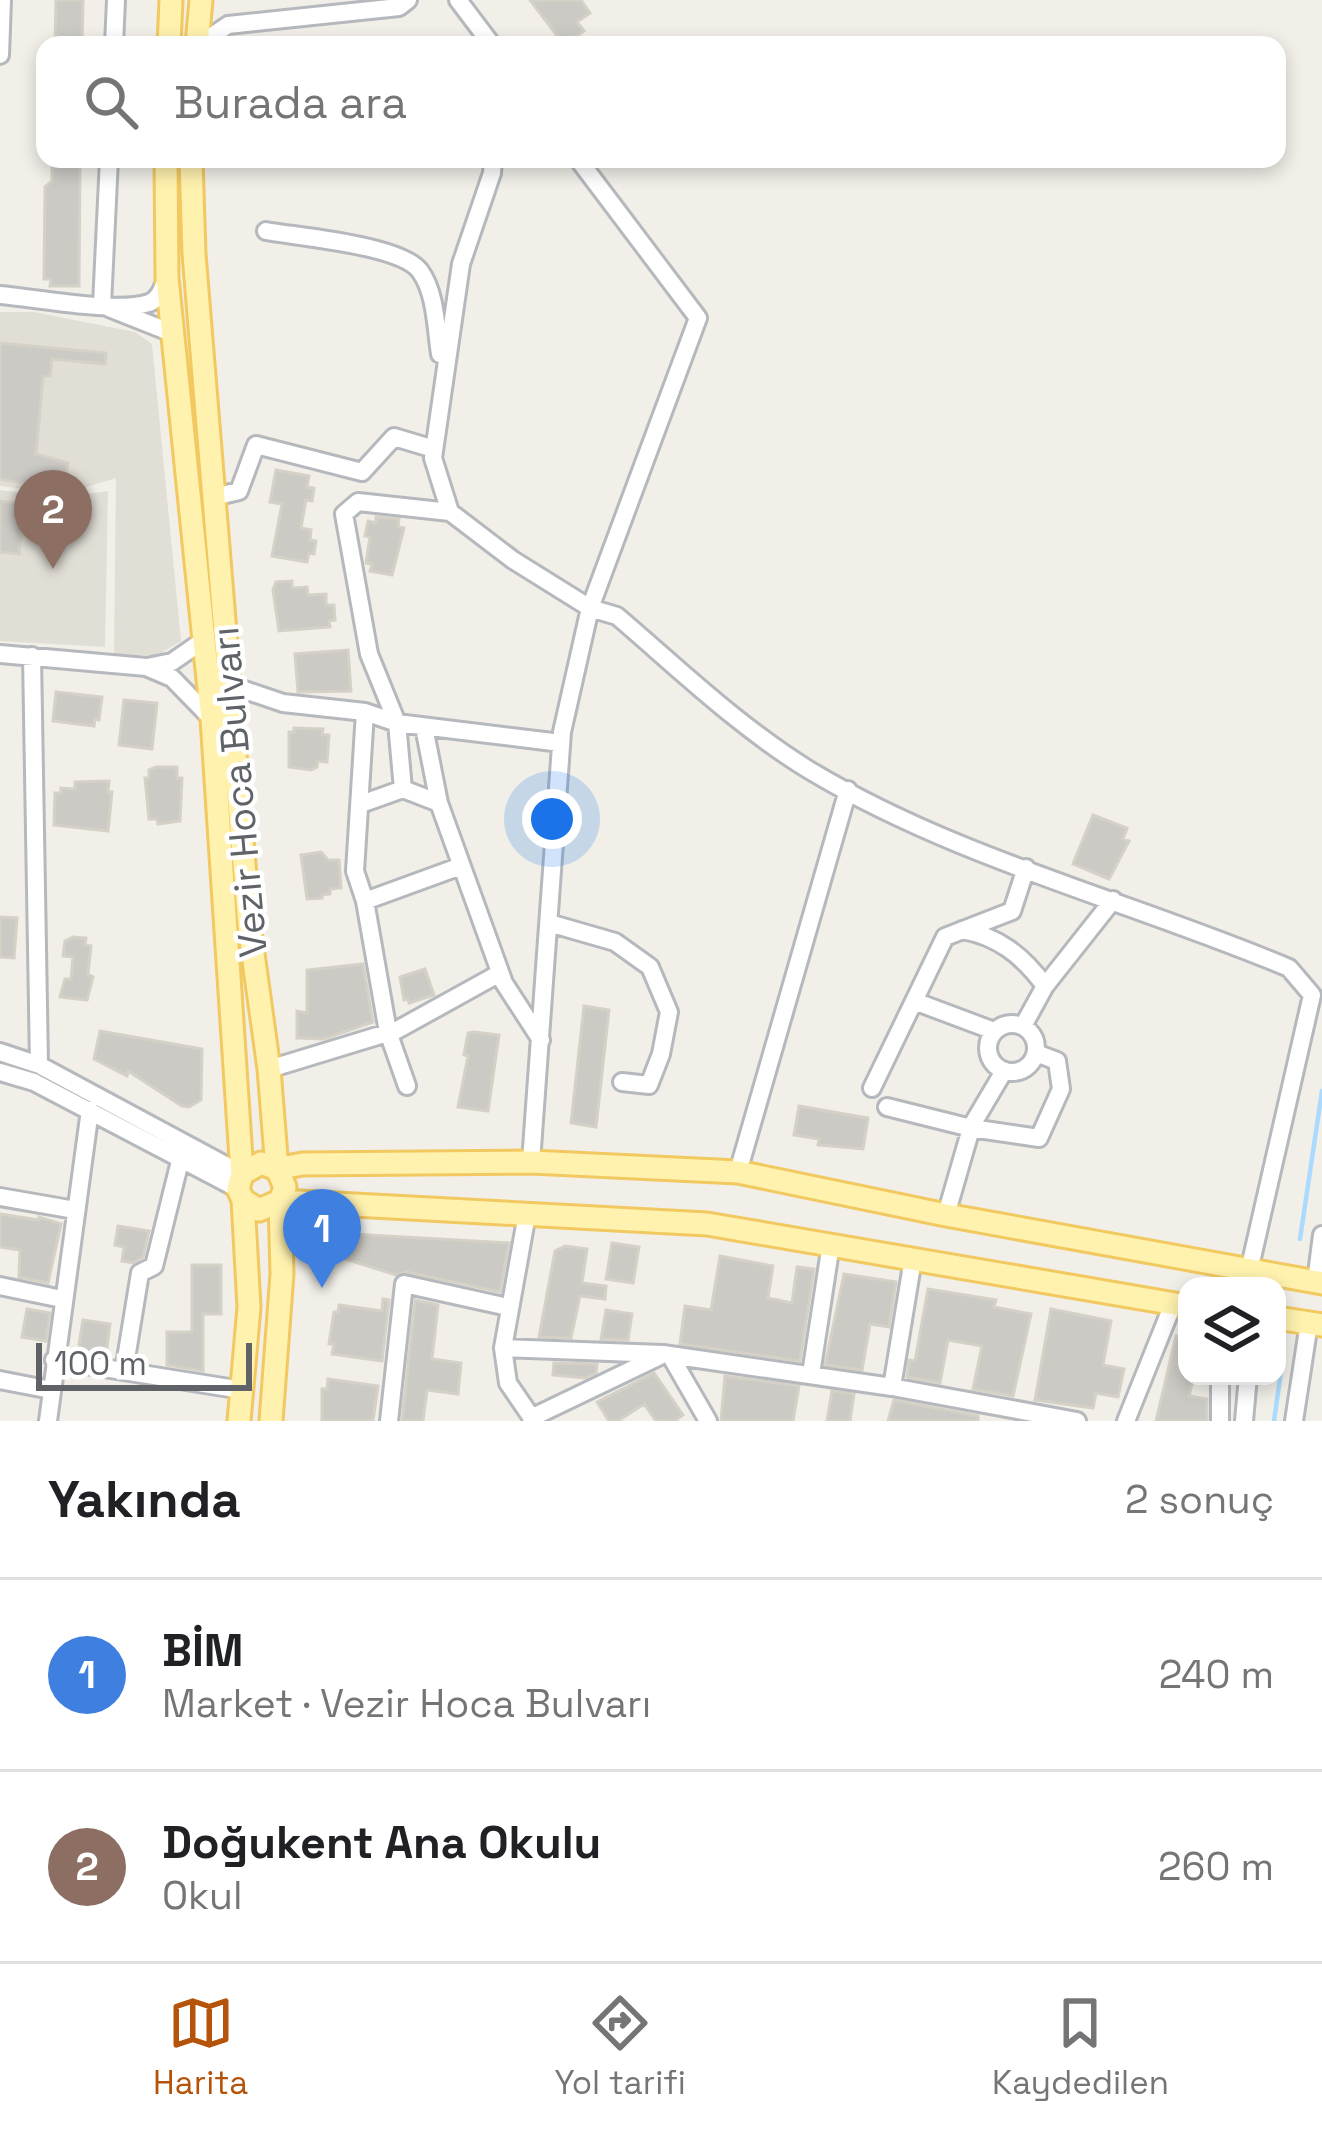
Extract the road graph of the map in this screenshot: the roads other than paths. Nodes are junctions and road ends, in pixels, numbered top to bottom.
1 (2, 0) edge
2 (116, 0) edge
3 (171, 0) edge
4 (202, 0) edge
5 (408, 0) edge
6 (458, 0) edge
7 (114, 36) edge
8 (169, 36) edge
9 (205, 36) edge
10 (209, 36) edge
11 (485, 36) edge
12 (0, 55) edge
13 (109, 168) edge
14 (166, 168) edge
15 (191, 168) edge
16 (492, 168) edge
17 (585, 168) edge
18 (266, 231) dead end
19 (167, 278) junction
20 (0, 295) edge
21 (103, 305) junction
22 (172, 333) junction
23 (443, 373) junction
24 (434, 449) junction
25 (214, 497) junction
26 (450, 512) junction
27 (590, 608) junction
28 (204, 640) junction
29 (0, 654) edge
30 (32, 656) junction
31 (146, 667) junction
32 (227, 684) junction
33 (365, 712) junction
34 (212, 719) junction
35 (397, 723) junction
36 (424, 727) junction
37 (561, 743) junction
38 (404, 789) junction
39 (848, 790) junction
40 (439, 803) junction
41 (361, 804) junction
42 (461, 866) junction
43 (1026, 868) junction
44 (1113, 900) junction
45 (365, 901) junction
46 (549, 923) junction
47 (961, 930) junction
48 (500, 973) junction
49 (1045, 986) junction
50 (914, 1000) junction
51 (1023, 1026) junction
52 (994, 1031) junction
53 (388, 1032) junction
54 (542, 1041) junction
55 (0, 1052) edge
56 (1036, 1053) junction
57 (39, 1065) junction
58 (269, 1069) junction
59 (1004, 1071) junction
60 (0, 1072) edge
61 (622, 1082) dead end
62 (407, 1086) dead end
63 (872, 1088) dead end
64 (886, 1107) dead end
65 (90, 1110) junction
66 (971, 1128) junction
67 (181, 1157) junction
68 (531, 1162) junction
69 (277, 1169) junction
70 (739, 1172) junction
71 (241, 1188) junction
72 (0, 1197) edge
73 (280, 1201) junction
74 (75, 1210) junction
75 (527, 1214) junction
76 (946, 1215) junction
77 (1322, 1235) edge
78 (831, 1244) junction
79 (913, 1259) junction
80 (1249, 1271) junction
81 (1319, 1283) edge
82 (0, 1286) edge
83 (62, 1299) junction
84 (1178, 1305) edge
85 (508, 1307) junction
86 (1178, 1309) edge
87 (1286, 1319) edge
88 (1316, 1324) edge
89 (503, 1348) junction
90 (666, 1355) junction
91 (54, 1360) junction
92 (124, 1371) junction
93 (811, 1374) junction
94 (0, 1380) edge
95 (1220, 1385) edge
96 (1247, 1385) edge
97 (892, 1387) junction
98 (51, 1390) junction
99 (242, 1390) junction
100 (972, 1402) junction
101 (532, 1420) edge
102 (48, 1421) edge
103 (239, 1421) edge
104 (271, 1421) edge
105 (389, 1421) edge
106 (708, 1421) edge
107 (967, 1421) edge
108 (1077, 1421) edge
109 (1126, 1421) edge
110 (1220, 1421) edge
111 (1244, 1421) edge
112 (1294, 1421) edge

1 - 12 street
2 - 7 street
3 - 8 main road
4 - 9 main road
5 - 10 street
6 - 11 street
13 - 21 street
14 - 19 main road, Vezir Hoca Bulvarı
15 - 25 main road, Vezir Hoca Bulvarı
16 - 23 street
17 - 27 street
18 - 23 street
19 - 21 street
19 - 22 main road, Vezir Hoca Bulvarı
20 - 21 street
21 - 22 street
22 - 28 main road, Vezir Hoca Bulvarı
23 - 24 street
24 - 25 street
24 - 26 street
25 - 32 main road, Vezir Hoca Bulvarı
26 - 27 street
26 - 35 street
27 - 37 street
27 - 39 street
28 - 31 street
28 - 34 main road, Vezir Hoca Bulvarı
29 - 30 street
30 - 31 street
30 - 57 street
31 - 34 street
32 - 33 street
32 - 58 main road, Vezir Hoca Bulvarı
33 - 35 street
33 - 41 street
34 - 71 main road, Vezir Hoca Bulvarı
35 - 36 street
35 - 38 street
36 - 37 street
36 - 40 street
37 - 46 street
38 - 40 street
38 - 41 street
39 - 43 street
39 - 70 street
40 - 42 street
41 - 45 street
42 - 45 street
42 - 48 street
43 - 44 street
43 - 47 street
44 - 49 street
44 - 80 street
45 - 53 street
46 - 54 street
46 - 61 street
47 - 49 street
47 - 50 street
48 - 53 street
48 - 54 street
49 - 51 street
50 - 52 street
50 - 63 street
51 - 52 street
51 - 56 street
52 - 59 street
53 - 58 street
53 - 62 street
54 - 68 street
55 - 57 street
56 - 59 street
56 - 66 street
57 - 71 street
58 - 69 main road, Vezir Hoca Bulvarı
59 - 66 street
60 - 65 street
64 - 66 street
65 - 67 street
65 - 74 street
66 - 76 street
67 - 71 street
67 - 92 street
68 - 69 main road
68 - 70 main road
69 - 71 main road
69 - 73 main road, Vezir Hoca Bulvarı
70 - 76 main road
71 - 73 main road
71 - 99 main road, Vezir Hoca Bulvarı
72 - 74 street
73 - 75 main road
73 - 104 main road, Vezir Hoca Bulvarı
74 - 83 street
75 - 78 main road
75 - 85 street
76 - 80 main road
77 - 81 street
78 - 79 main road
78 - 93 street
79 - 84 main road
79 - 97 street
80 - 81 main road
82 - 83 street
83 - 91 street
85 - 89 street
85 - 105 street
86 - 109 street
87 - 88 main road
88 - 112 street
89 - 90 street
89 - 101 street
90 - 93 street
90 - 101 street
90 - 106 street
91 - 92 street
91 - 98 street
92 - 99 street
93 - 97 street
94 - 98 street
95 - 110 street
96 - 111 street
97 - 100 street
98 - 102 street
99 - 103 main road, Vezir Hoca Bulvarı
100 - 107 street
100 - 108 street

